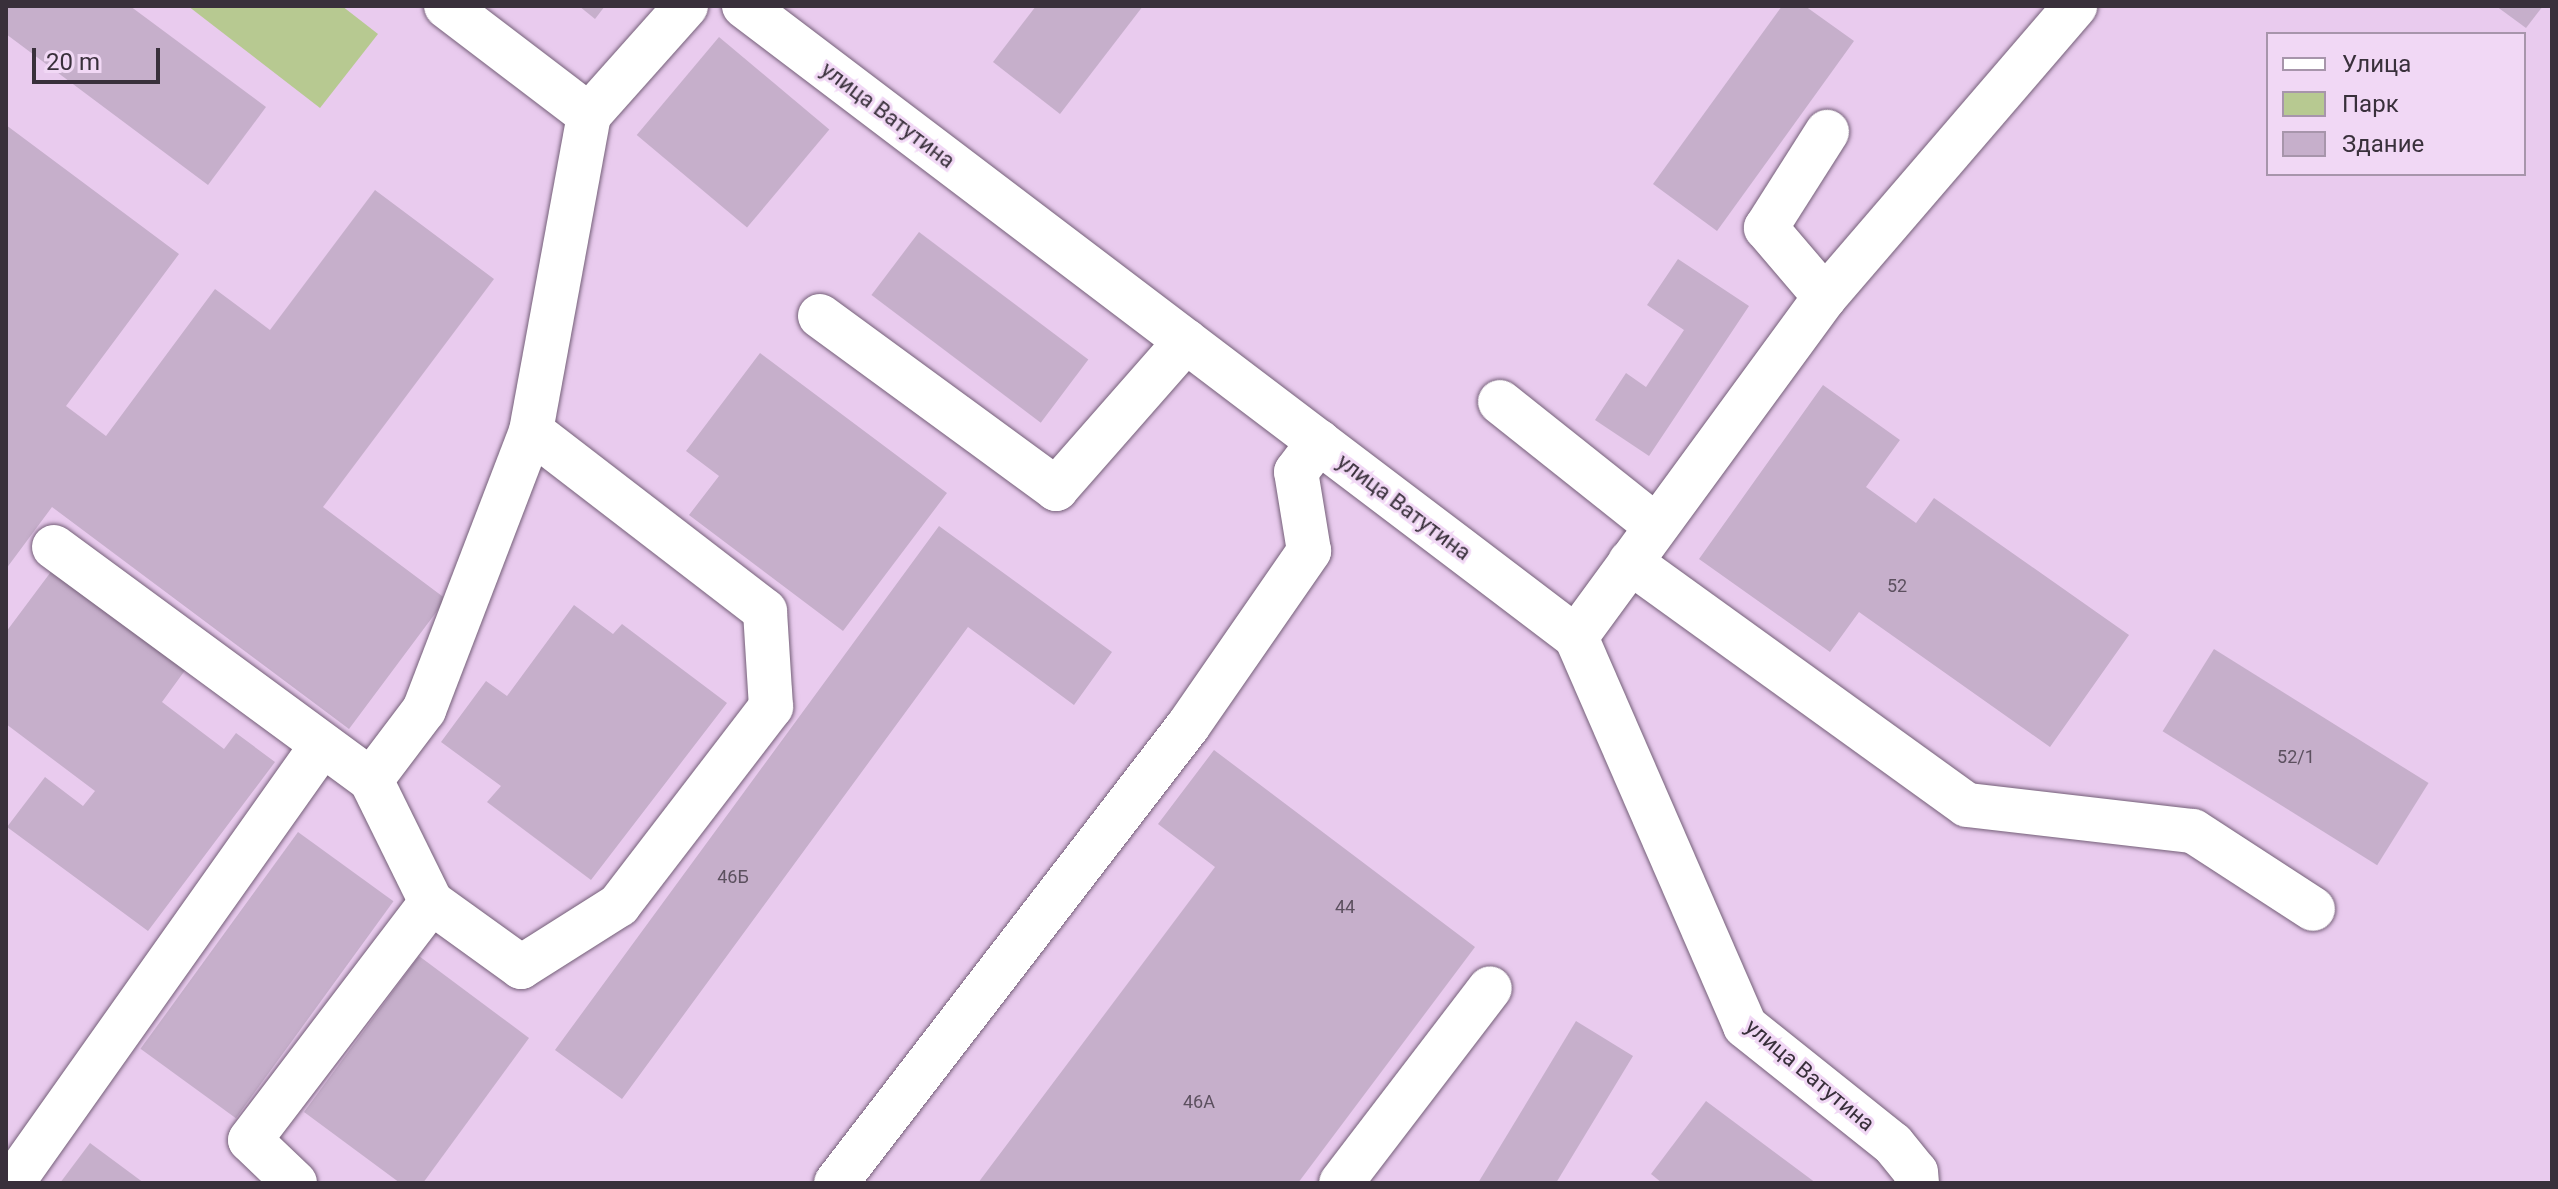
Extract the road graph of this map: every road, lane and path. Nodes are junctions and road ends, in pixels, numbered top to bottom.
1 (446, 6) edge
2 (686, 6) edge
3 (744, 6) edge
4 (2075, 6) edge
5 (589, 115) junction
6 (1827, 132) dead end
7 (1825, 297) junction
8 (820, 316) dead end
9 (1186, 341) junction
10 (1500, 402) dead end
11 (531, 431) junction
12 (1319, 442) junction
13 (1656, 526) junction
14 (54, 547) dead end
15 (1630, 562) junction
16 (1576, 637) junction
17 (322, 745) junction
18 (371, 780) junction
19 (431, 902) junction
20 (2313, 909) dead end
21 (1490, 988) dead end
22 (12, 1183) edge
23 (295, 1183) edge
24 (836, 1183) edge
25 (1341, 1183) edge
26 (1917, 1183) edge

1 - 5 street
2 - 5 street
3 - 9 street, улица Ватутина
4 - 7 street
5 - 11 street
6 - 7 street
7 - 13 street
8 - 9 street
9 - 12 street, улица Ватутина
10 - 13 street
11 - 18 street
11 - 19 street
12 - 16 street, улица Ватутина
12 - 24 street
13 - 15 street
14 - 17 street
15 - 16 street
15 - 20 street
16 - 26 street, улица Ватутина
17 - 18 street
17 - 22 street
18 - 19 street
19 - 23 street
21 - 25 street

